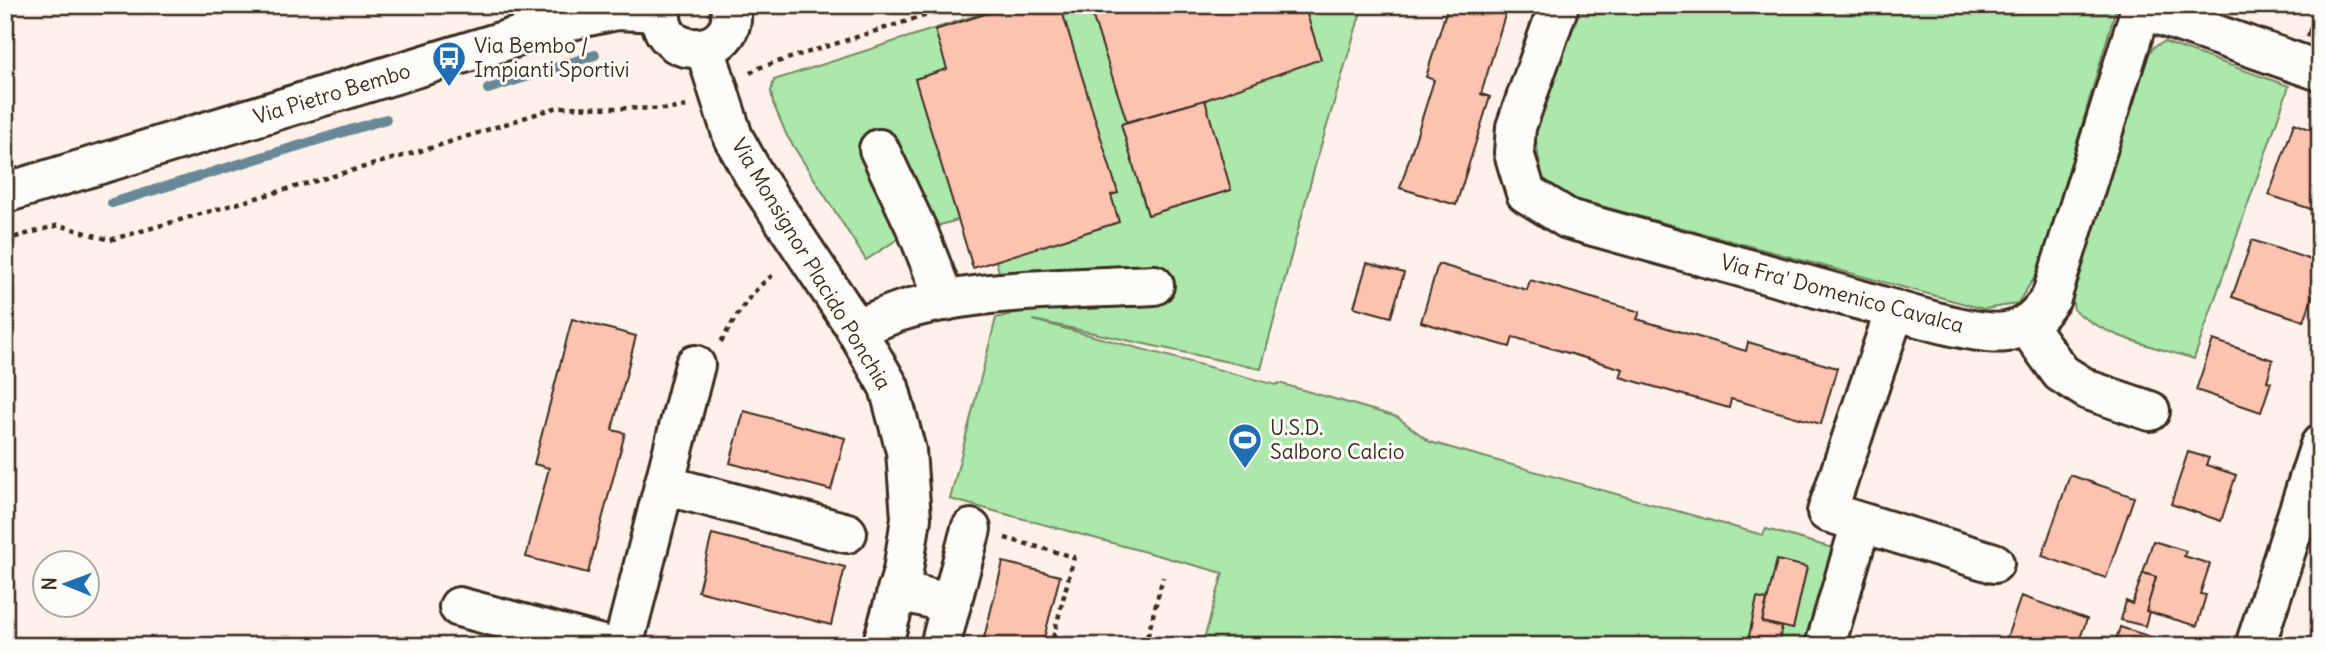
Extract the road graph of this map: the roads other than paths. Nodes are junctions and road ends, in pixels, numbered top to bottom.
1 (730, 5) edge
2 (1559, 5) edge
3 (2142, 7) edge
4 (661, 9) edge
5 (705, 48) junction
6 (2320, 71) edge
7 (879, 149) dead end
8 (5, 193) edge
9 (1154, 285) dead end
10 (945, 302) junction
11 (1895, 310) junction
12 (2026, 325) junction
13 (856, 329) junction
14 (695, 365) road end
15 (2150, 411) dead end
16 (2320, 445) edge
17 (664, 485) junction
18 (1861, 523) junction
19 (971, 529) road end
20 (847, 533) dead end
21 (1994, 564) dead end
22 (897, 590) junction
23 (951, 604) junction
24 (459, 607) dead end
25 (606, 646) edge
26 (623, 646) edge
27 (882, 646) edge
28 (940, 646) edge
29 (1825, 646) edge
30 (2255, 646) edge

1 - 5 street
2 - 11 street, Via Fra' Domenico Cavalca
3 - 6 street
3 - 12 street
4 - 5 street, Via Pietro Bembo
4 - 8 street, Via Pietro Bembo
5 - 13 street, Via Monsignor Placido Ponchia
7 - 10 street
9 - 10 street
10 - 13 street
11 - 12 street, Via Fra' Domenico Cavalca
11 - 18 street
12 - 15 street
13 - 22 street, Via Monsignor Placido Ponchia
14 - 17 street
16 - 30 street
17 - 20 street
17 - 26 street
18 - 21 street
18 - 29 street
19 - 23 street
22 - 23 street
22 - 27 street, Via Monsignor Placido Ponchia
23 - 28 street
24 - 25 street

